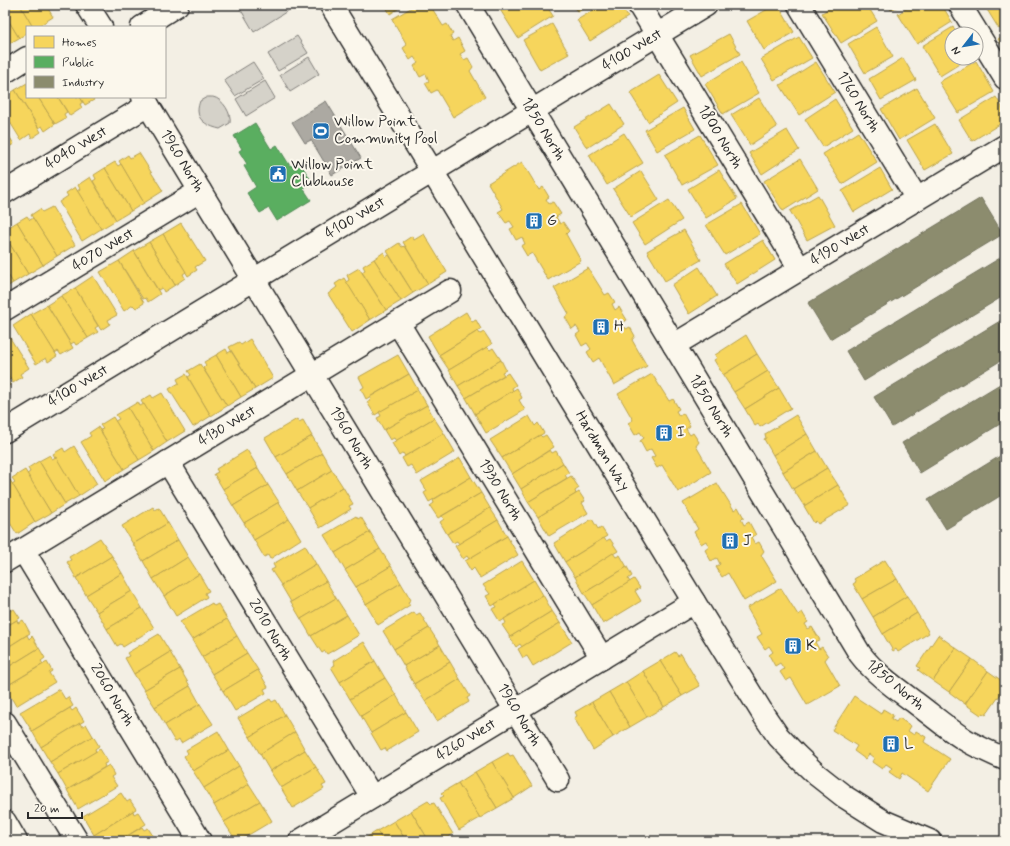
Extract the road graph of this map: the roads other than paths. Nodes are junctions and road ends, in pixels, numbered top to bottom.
1 (177, 5) edge
2 (331, 5) edge
3 (468, 5) edge
4 (639, 5) edge
5 (706, 5) edge
6 (799, 5) edge
7 (960, 5) edge
8 (144, 26) edge
9 (657, 35) junction
10 (26, 59) edge
11 (5, 72) edge
12 (1005, 78) edge
13 (146, 101) edge
14 (532, 111) junction
15 (1005, 146) edge
16 (432, 171) junction
17 (200, 191) junction
18 (5, 192) edge
19 (917, 199) junction
20 (800, 269) junction
21 (254, 279) junction
22 (450, 291) dead end
23 (5, 309) edge
24 (398, 323) junction
25 (674, 345) junction
26 (312, 375) junction
27 (5, 432) edge
28 (168, 462) junction
29 (14, 555) edge
30 (694, 602) junction
31 (602, 658) junction
32 (516, 710) junction
33 (5, 723) edge
34 (1005, 760) edge
35 (558, 780) dead end
36 (372, 797) junction
37 (5, 822) edge
38 (16, 841) edge
39 (77, 841) edge
40 (200, 841) edge
41 (300, 841) edge
42 (930, 841) edge

1 - 8 street
2 - 16 street, Hardman Way
3 - 14 street, 1850 North
4 - 9 street, 1800 North
5 - 9 street, 4100 West
6 - 19 street, 1760 North
7 - 12 street
9 - 14 street, 4100 West
9 - 20 street, 1800 North
10 - 11 street
13 - 17 street, 1960 North
13 - 18 street, 4040 West
14 - 16 street, 4100 West
14 - 25 street, 1850 North
15 - 19 street, 4190 West
16 - 21 street, 4100 West
16 - 30 street, Hardman Way
17 - 21 street, 1960 North
17 - 23 street, 4070 West
19 - 20 street, 4190 West
20 - 25 street, 4190 West
21 - 26 street, 1960 North
21 - 27 street, 4100 West
22 - 24 street, 4130 West
24 - 26 street, 4130 West
24 - 31 street, 1930 North
25 - 34 street, 1850 North
26 - 28 street, 4130 West
26 - 32 street, 1960 North
28 - 29 street, 4130 West
28 - 36 street, 2010 North
29 - 40 street, 2060 North
30 - 31 street, 4260 West
30 - 42 street, Hardman Way
31 - 32 street, 4260 West
32 - 35 street, 1960 North
32 - 36 street, 4260 West
33 - 39 street
36 - 41 street, 4260 West
37 - 38 street

